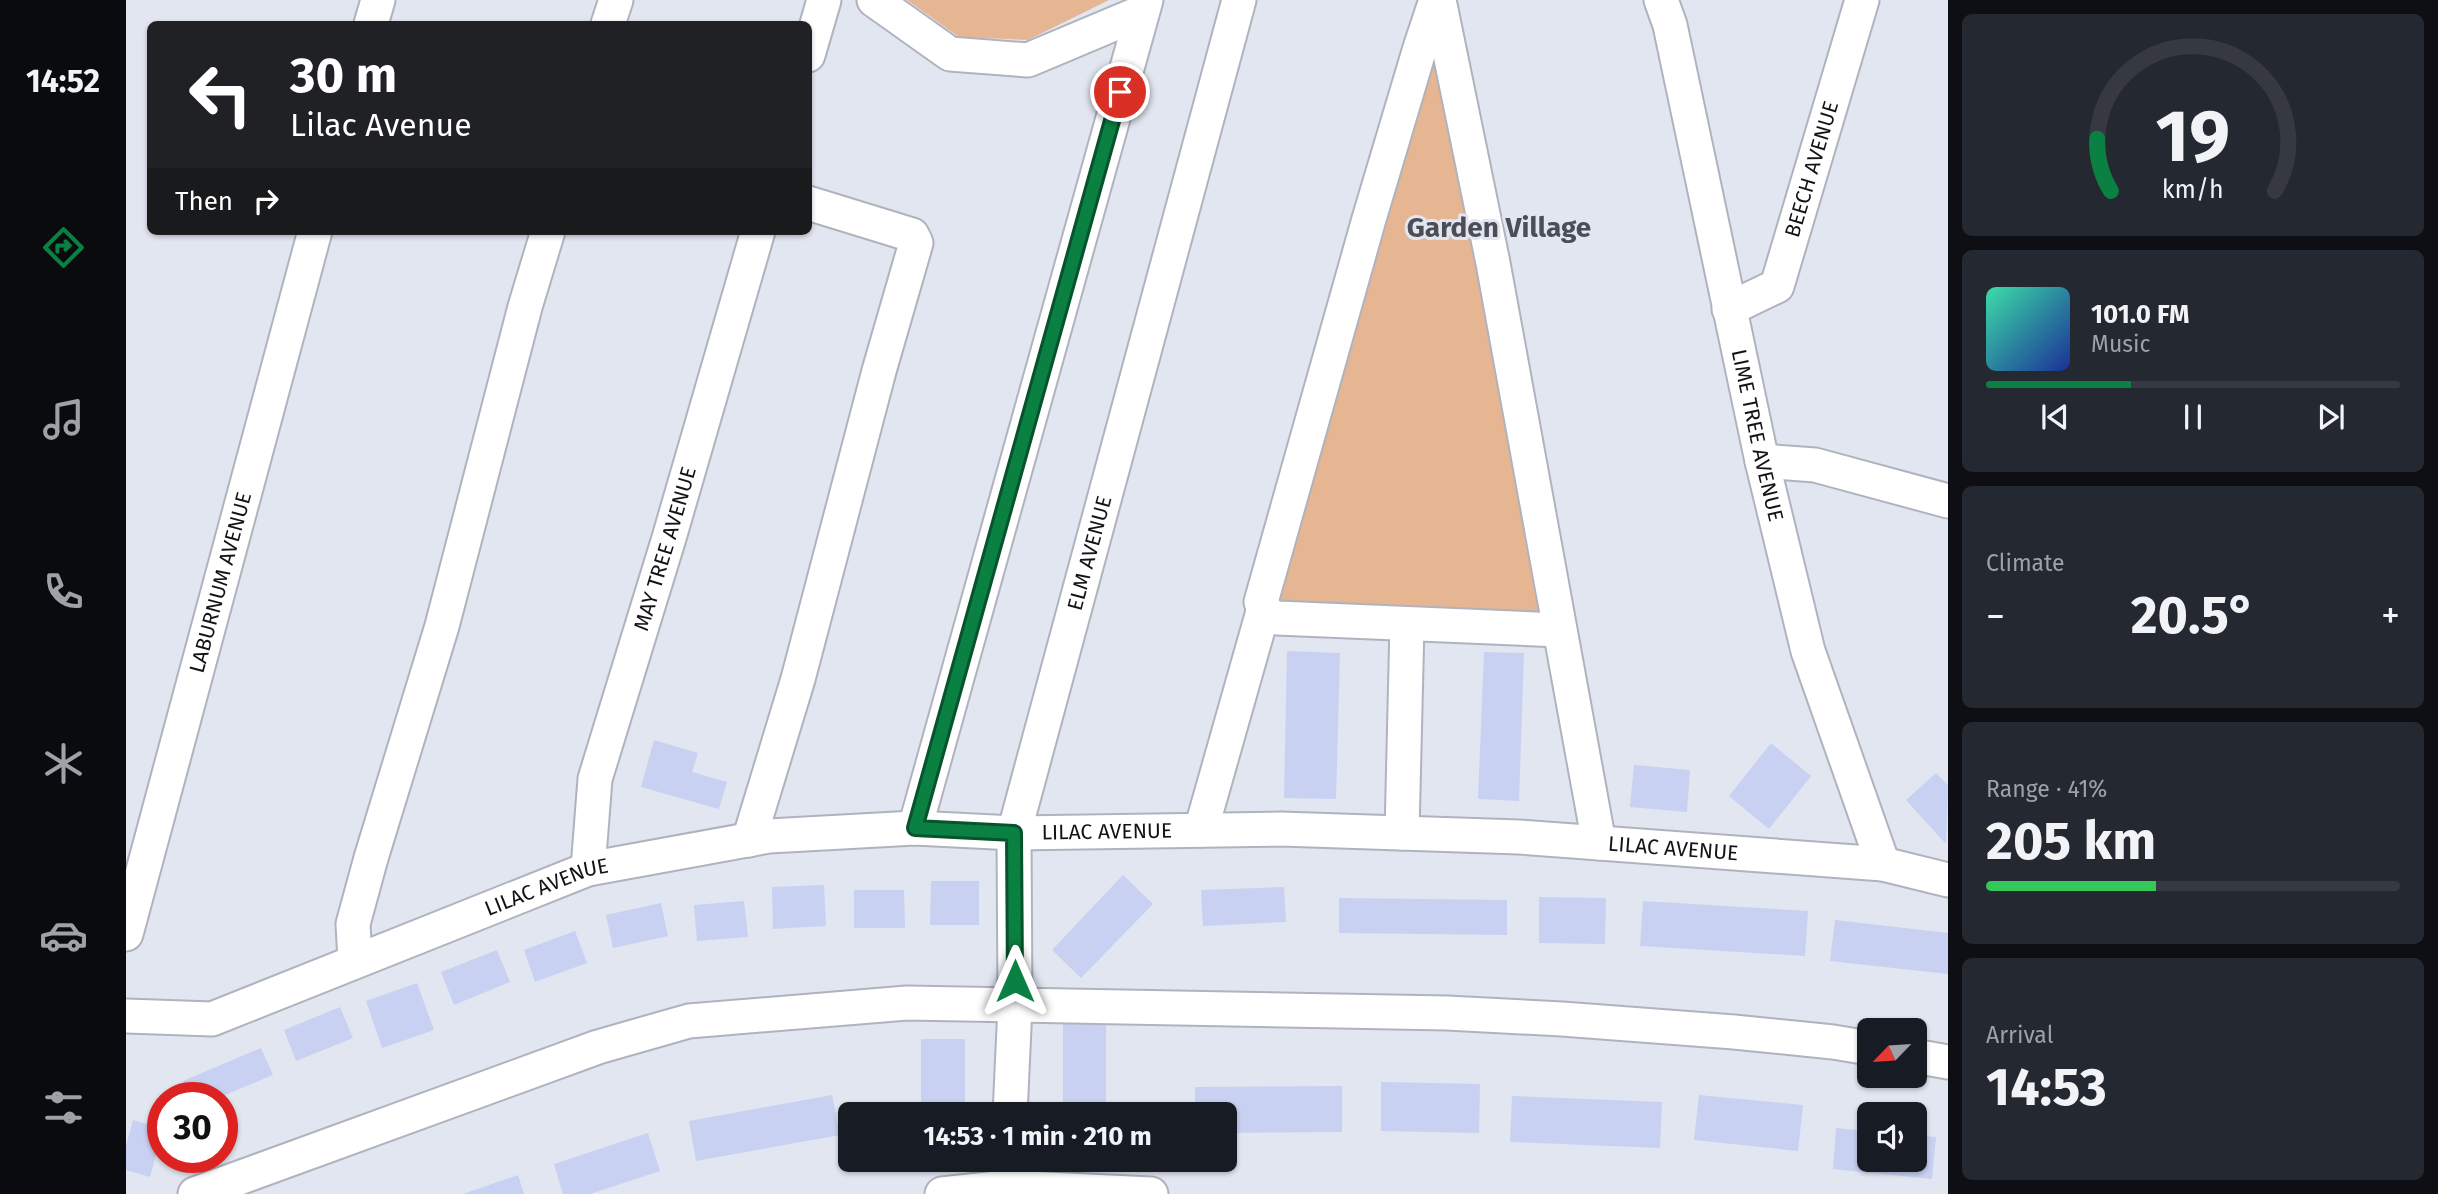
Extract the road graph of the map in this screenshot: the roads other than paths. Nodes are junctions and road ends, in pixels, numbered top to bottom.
1 (378, 0) edge
2 (616, 0) edge
3 (824, 0) edge
4 (874, 0) edge
5 (1239, 0) edge
6 (1438, 0) edge
7 (1661, 0) edge
8 (1862, 0) edge
9 (1144, 6) edge
10 (372, 21) edge
11 (609, 21) edge
12 (812, 41) edge
13 (812, 203) edge
14 (315, 235) edge
15 (547, 235) edge
16 (757, 235) edge
17 (1729, 309) junction
18 (1762, 461) junction
19 (1948, 501) edge
20 (1264, 608) junction
21 (1407, 624) junction
22 (1559, 630) junction
23 (915, 828) junction
24 (1202, 830) junction
25 (1014, 833) junction
26 (1402, 833) junction
27 (750, 840) junction
28 (1599, 843) junction
29 (1883, 864) junction
30 (588, 869) junction
31 (1948, 880) edge
32 (126, 934) edge
33 (355, 961) junction
34 (1015, 1006) junction
35 (126, 1016) edge
36 (1857, 1046) edge
37 (1927, 1058) edge
38 (1948, 1062) edge
39 (1011, 1102) edge
40 (1007, 1174) edge
41 (195, 1194) edge
42 (942, 1194) edge
43 (1151, 1194) edge

1 - 10 street
2 - 11 street
3 - 12 street
4 - 9 street
5 - 25 street, ELM AVENUE
6 - 20 street
6 - 22 street
7 - 17 street, LIME TREE AVENUE
8 - 17 street, BEECH AVENUE
9 - 23 street
13 - 27 street
14 - 32 street, LABURNUM AVENUE
15 - 33 street
16 - 30 street, MAY TREE AVENUE
17 - 18 street, LIME TREE AVENUE
18 - 19 street
18 - 29 street, LIME TREE AVENUE
20 - 21 street
20 - 24 street
21 - 22 street
21 - 26 street
22 - 28 street
23 - 25 street, LILAC AVENUE
23 - 27 street, LILAC AVENUE
24 - 25 street, LILAC AVENUE
24 - 26 street, LILAC AVENUE
25 - 34 street, ELM AVENUE
26 - 28 street, LILAC AVENUE
27 - 30 street, LILAC AVENUE
28 - 29 street, LILAC AVENUE
29 - 31 street, LILAC AVENUE
30 - 33 street, LILAC AVENUE
33 - 35 street, LILAC AVENUE
34 - 36 street
34 - 39 street, ELM AVENUE
34 - 41 street
37 - 38 street
40 - 42 street
40 - 43 street

